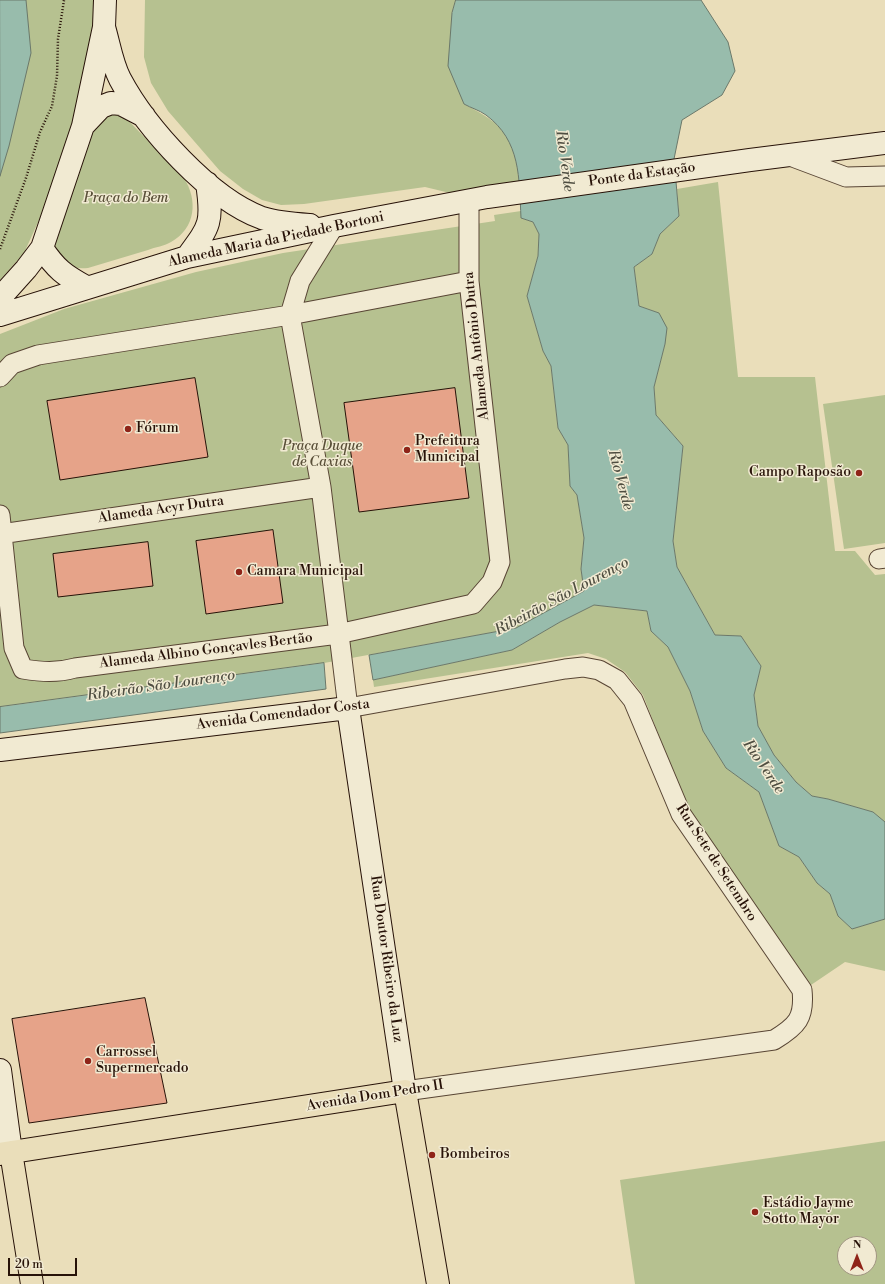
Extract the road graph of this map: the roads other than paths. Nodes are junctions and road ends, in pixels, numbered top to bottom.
1 (105, 0) edge
2 (104, 27) junction
3 (144, 116) junction
4 (82, 126) junction
5 (885, 143) edge
6 (790, 156) junction
7 (885, 176) edge
8 (207, 183) junction
9 (478, 199) junction
10 (334, 226) junction
11 (42, 248) junction
12 (187, 257) junction
13 (469, 281) junction
14 (86, 287) junction
15 (0, 298) edge
16 (0, 315) edge
17 (290, 315) junction
18 (0, 377) edge
19 (321, 486) junction
20 (0, 515) edge
21 (1, 534) edge
22 (500, 562) joint
23 (338, 634) junction
24 (565, 669) joint
25 (348, 708) junction
26 (0, 750) edge
27 (750, 1044) joint
28 (0, 1070) edge
29 (405, 1091) junction
30 (5, 1153) edge
31 (32, 1284) edge
32 (438, 1284) edge

1 - 2 main road
2 - 3 main road
2 - 4 main road
3 - 4 main road
3 - 8 main road
4 - 11 main road
5 - 6 main road, Ponte da Estação
6 - 7 street
6 - 9 main road, Ponte da Estação
8 - 10 main road
8 - 12 main road
9 - 10 main road, Alameda Maria da Piedade Bortoni
9 - 13 street, Alameda Antônio Dutra
10 - 12 main road, Alameda Maria da Piedade Bortoni
10 - 17 street
11 - 14 main road
11 - 15 main road
12 - 14 main road, Alameda Maria da Piedade Bortoni
13 - 17 street
13 - 22 street, Alameda Antônio Dutra
14 - 16 main road, Alameda Maria da Piedade Bortoni
17 - 18 street
17 - 19 street, Rua Doutor Ribeiro da Luz
19 - 21 street, Alameda Acyr Dutra
19 - 23 street, Rua Doutor Ribeiro da Luz
20 - 21 street
21 - 23 street, Alameda Albino Gonçavles Bertão
22 - 23 street, Alameda Albino Gonçavles Bertão
23 - 25 street, Rua Doutor Ribeiro da Luz
24 - 25 street, Avenida Comendador Costa
24 - 27 street, Rua Sete de Setembro
25 - 26 main road, Avenida Comendador Costa
25 - 29 main road, Rua Doutor Ribeiro da Luz
27 - 29 street, Avenida Dom Pedro II
28 - 30 main road
29 - 30 main road, Avenida Dom Pedro II
29 - 32 main road, Rua Doutor Ribeiro da Luz
30 - 31 main road

